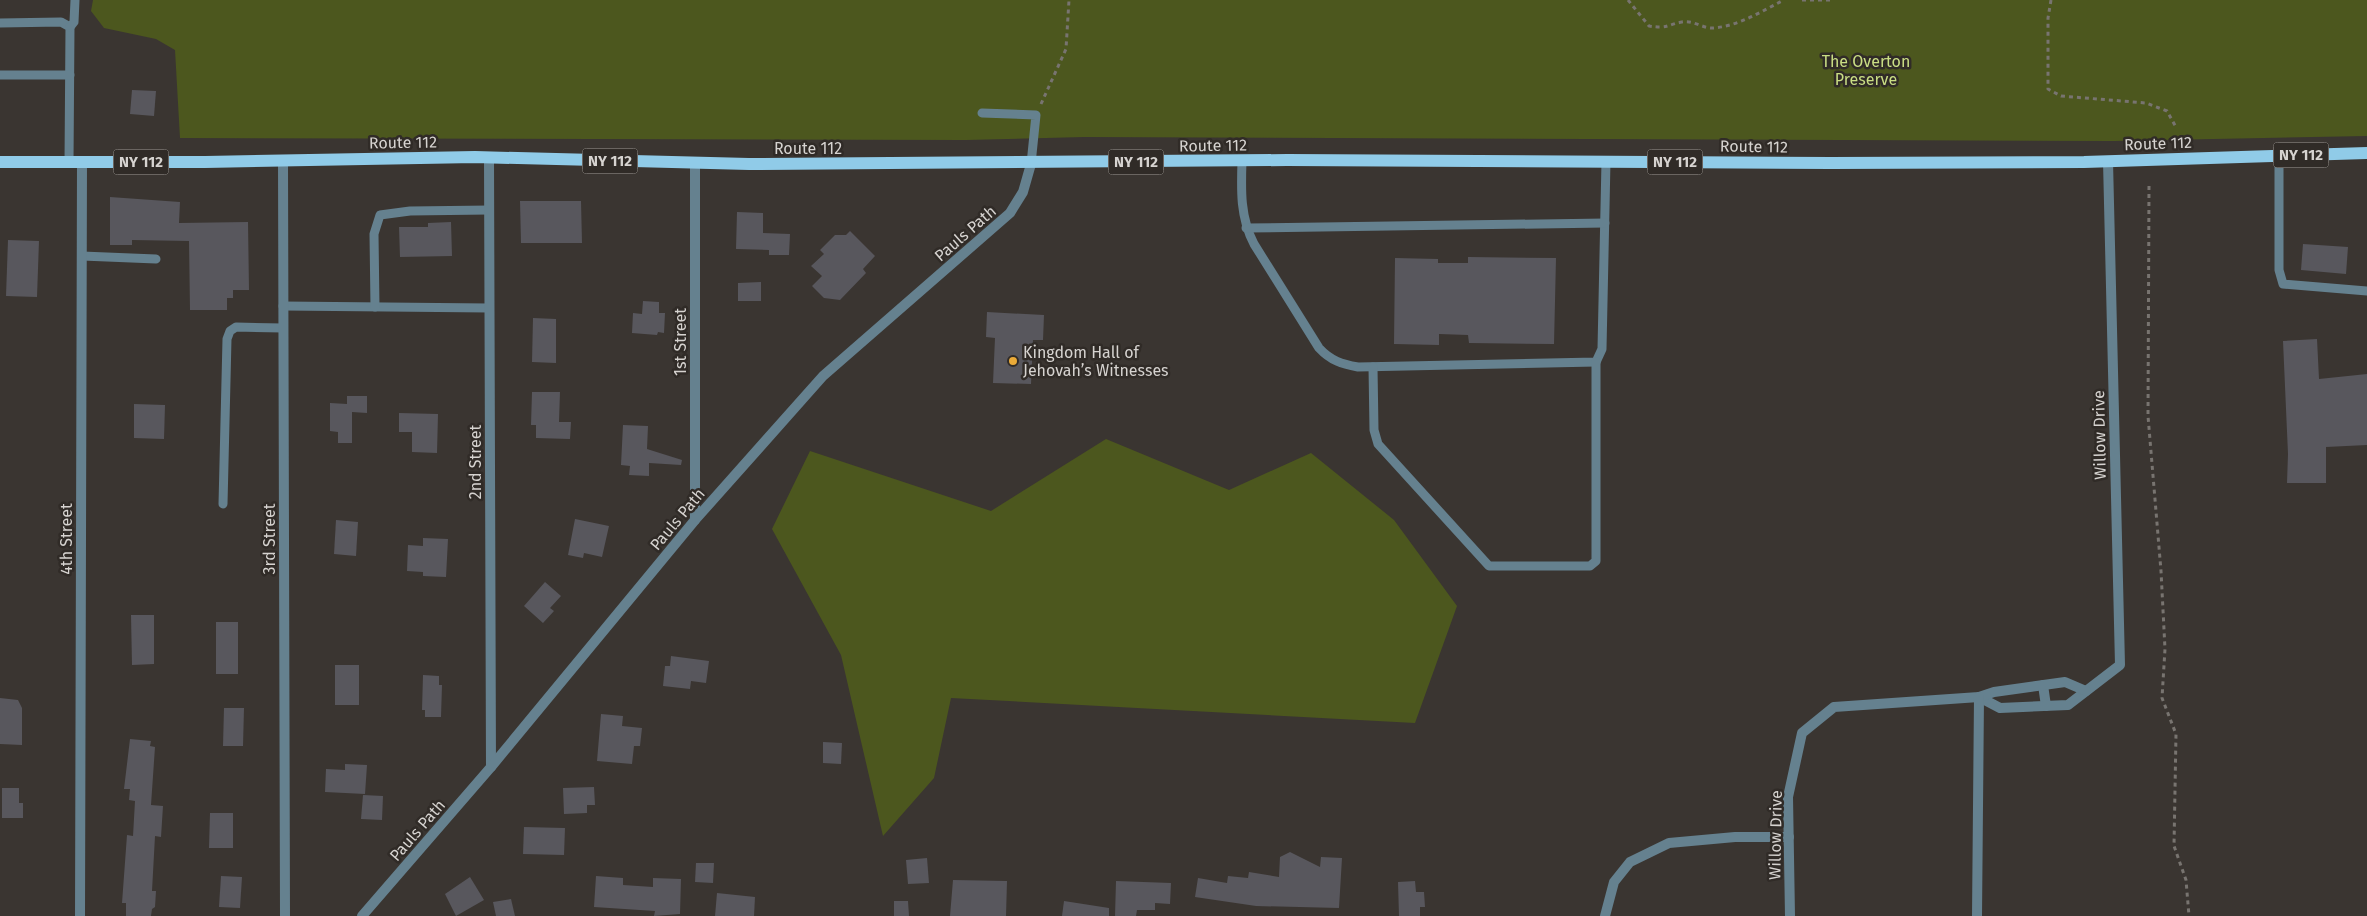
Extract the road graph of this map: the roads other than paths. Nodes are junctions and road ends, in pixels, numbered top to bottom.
1 (75, 0) edge
2 (0, 23) edge
3 (70, 27) junction
4 (70, 74) junction
5 (0, 75) edge
6 (982, 112) dead end
7 (2367, 153) edge
8 (2279, 156) junction
9 (489, 158) junction
10 (1242, 160) junction
11 (283, 161) junction
12 (1606, 161) junction
13 (2108, 161) junction
14 (0, 162) edge
15 (75, 162) junction
16 (695, 164) junction
17 (1031, 164) junction
18 (489, 210) junction
19 (1604, 223) junction
20 (1246, 228) junction
21 (82, 256) junction
22 (156, 259) dead end
23 (2367, 291) edge
24 (283, 306) junction
25 (375, 307) junction
26 (489, 308) junction
27 (283, 328) junction
28 (1596, 362) junction
29 (1373, 367) junction
30 (223, 504) dead end
31 (695, 520) junction
32 (2043, 685) junction
33 (2086, 691) junction
34 (1980, 697) junction
35 (2046, 706) junction
36 (491, 767) junction
37 (1789, 836) junction
38 (80, 916) edge
39 (285, 916) edge
40 (362, 916) edge
41 (1605, 916) edge
42 (1790, 916) edge
43 (1977, 916) edge

1 - 3 lane
2 - 3 lane
3 - 4 lane
4 - 5 lane
4 - 15 lane
6 - 17 lane
7 - 8 main road, Route 112 / NY 112
8 - 13 main road, Route 112 / NY 112
8 - 23 lane
9 - 11 main road, Route 112 / NY 112
9 - 16 main road, Route 112 / NY 112
9 - 18 street, 2nd Street
10 - 12 main road, Route 112 / NY 112
10 - 17 main road, Route 112 / NY 112
10 - 20 lane
11 - 15 main road, Route 112 / NY 112
11 - 24 street, 3rd Street
12 - 13 main road, Route 112 / NY 112
12 - 19 lane
13 - 33 street, Willow Drive
14 - 15 main road, Route 112 / NY 112
15 - 21 street, 4th Street
16 - 17 main road, Route 112 / NY 112
16 - 31 street, 1st Street
17 - 31 street, Pauls Path
18 - 25 lane
18 - 26 street, 2nd Street
19 - 20 lane
19 - 28 lane
20 - 29 lane
21 - 22 lane
21 - 38 street, 4th Street
24 - 25 lane
24 - 27 street, 3rd Street
25 - 26 lane
26 - 36 street, 2nd Street
27 - 30 lane
27 - 39 street, 3rd Street
28 - 29 lane
28 - 29 lane
31 - 36 street, Pauls Path
32 - 33 street, Willow Drive
32 - 34 street, Willow Drive
32 - 35 street
33 - 35 street, Willow Drive
34 - 35 street, Willow Drive
34 - 37 street, Willow Drive
34 - 43 street
36 - 40 street, Pauls Path
37 - 41 street
37 - 42 street, Willow Drive

